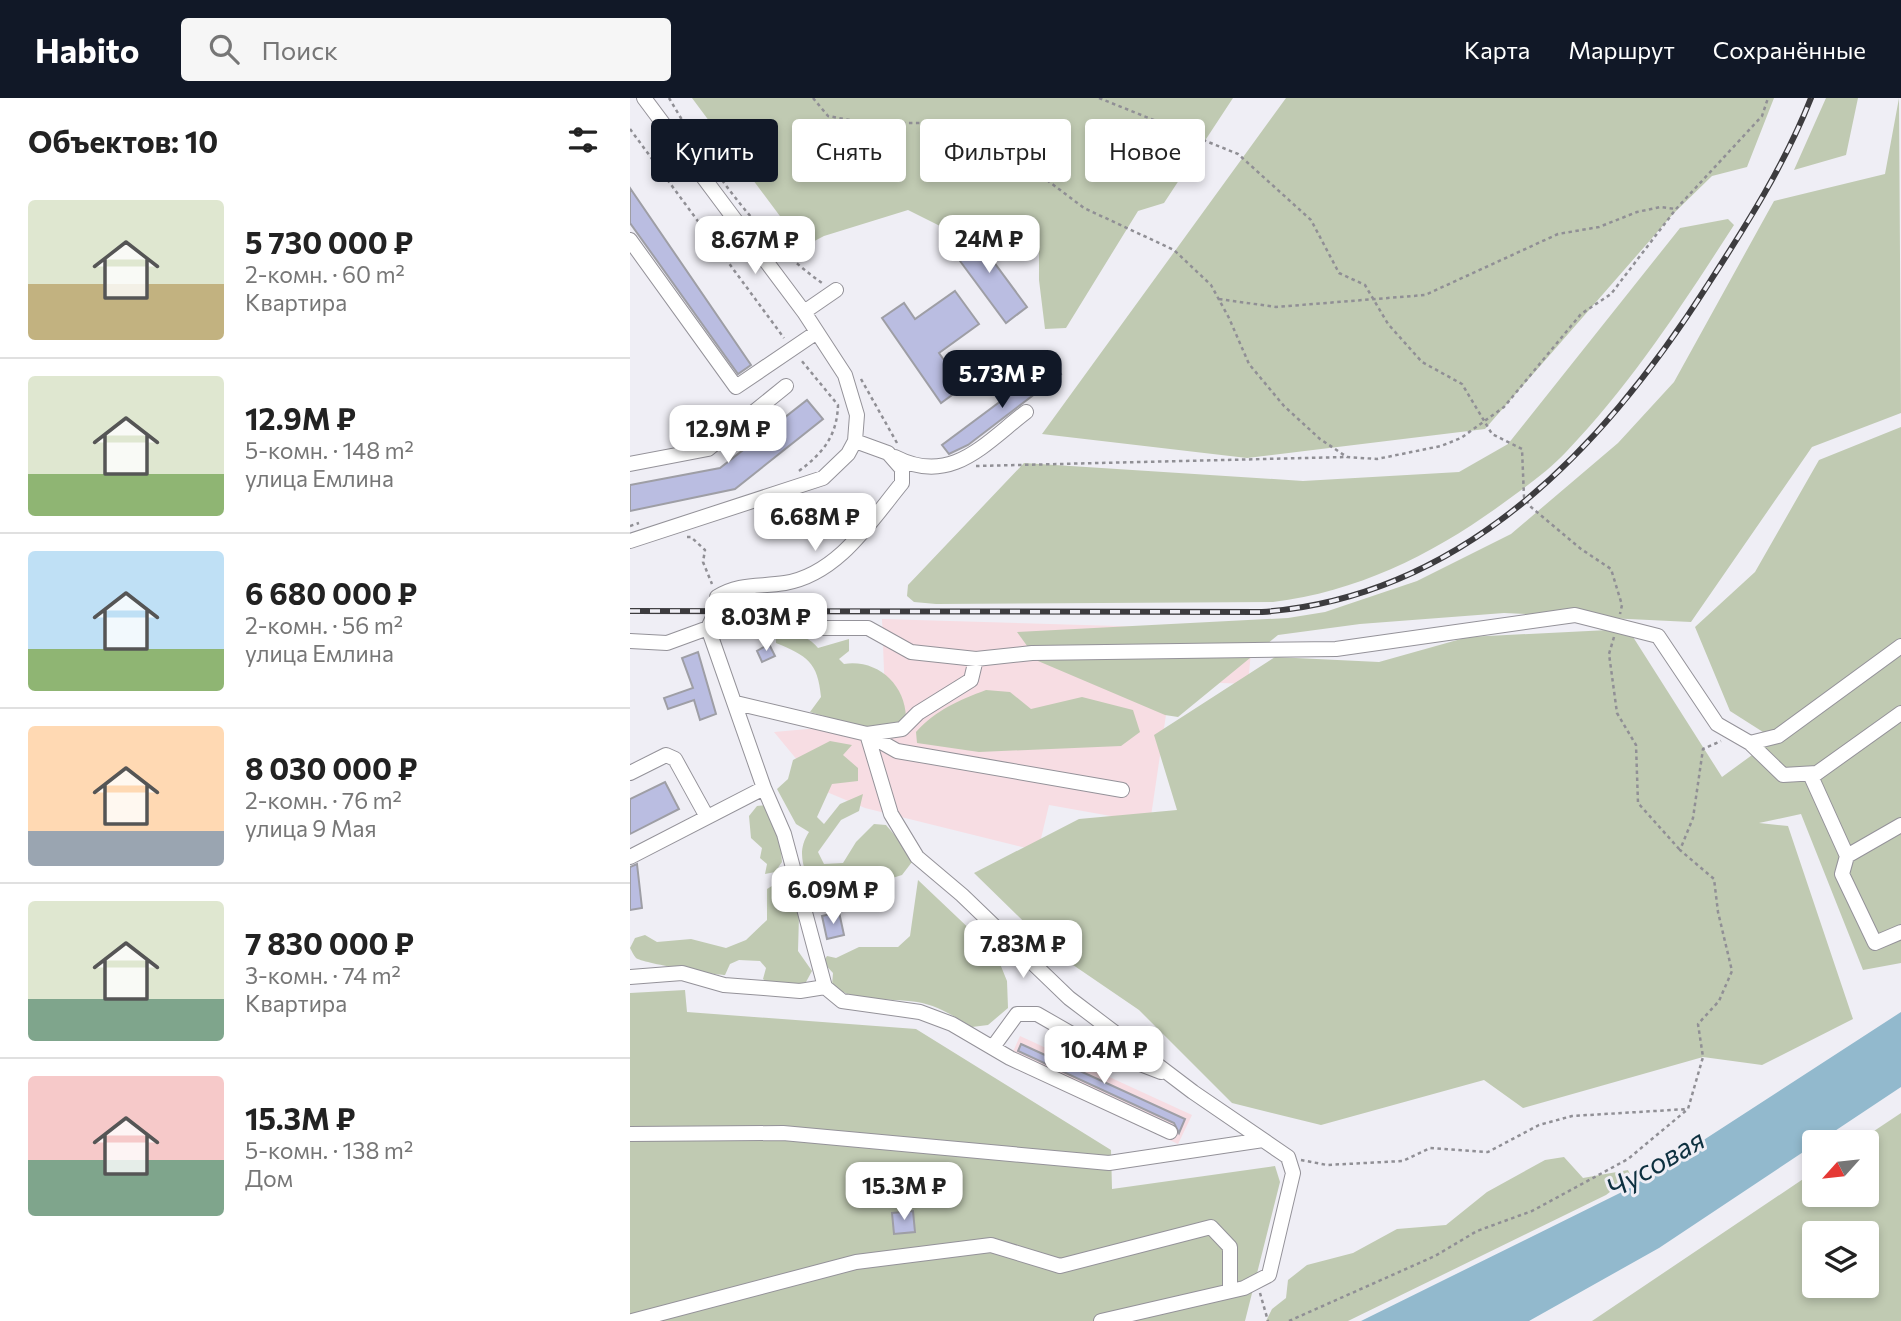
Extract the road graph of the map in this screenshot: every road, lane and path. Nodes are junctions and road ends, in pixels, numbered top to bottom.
1 (644, 98) edge
2 (669, 98) edge
3 (813, 98) edge
4 (1099, 98) edge
5 (1768, 98) edge
6 (630, 129) edge
7 (1676, 209) junction
8 (630, 240) edge
9 (836, 290) joint
10 (1219, 299) junction
11 (1374, 300) junction
12 (804, 312) junction
13 (817, 332) junction
14 (793, 351) junction
15 (860, 378) dead end
16 (786, 386) dead end
17 (1026, 412) dead end
18 (1483, 424) junction
19 (855, 440) junction
20 (893, 449) junction
21 (1347, 457) junction
22 (630, 464) edge
23 (972, 466) dead end
24 (797, 472) dead end
25 (691, 537) dead end
26 (630, 541) edge
27 (717, 597) junction
28 (1617, 626) junction
29 (708, 628) junction
30 (630, 641) edge
31 (1901, 646) edge
32 (976, 659) junction
33 (736, 703) junction
34 (1901, 713) edge
35 (867, 734) junction
36 (1750, 743) junction
37 (630, 773) edge
38 (1810, 774) junction
39 (764, 788) junction
40 (1122, 790) dead end
41 (707, 817) junction
42 (1901, 825) edge
43 (1680, 850) junction
44 (1847, 856) junction
45 (630, 857) edge
46 (1901, 932) edge
47 (630, 977) edge
48 (825, 987) junction
49 (993, 1048) junction
50 (1171, 1076) junction
51 (1688, 1109) junction
52 (1170, 1132) dead end
53 (630, 1134) edge
54 (1263, 1140) junction
55 (1287, 1157) junction
56 (1258, 1283) junction
57 (1230, 1289) junction
58 (632, 1321) edge
59 (1101, 1321) edge
60 (1268, 1321) edge
61 (1289, 1321) edge

1 - 12 street
2 - 9 path
3 - 10 path
4 - 11 path
5 - 7 path
6 - 14 path
7 - 11 path
7 - 18 path
8 - 14 street
9 - 12 street
10 - 11 path
10 - 21 path
11 - 18 path
12 - 13 street
13 - 14 street
13 - 19 street
14 - 24 path
15 - 20 path
16 - 22 street
17 - 20 street
18 - 21 path
18 - 28 path
19 - 20 street
19 - 26 street
20 - 27 street
21 - 23 path
25 - 27 path
27 - 29 street
28 - 32 street
28 - 36 street
28 - 43 path
29 - 30 street
29 - 32 street
29 - 33 street
31 - 36 street
32 - 35 street
33 - 35 street
33 - 39 street
34 - 38 street
35 - 40 street
35 - 50 street
36 - 38 street
36 - 43 path
37 - 41 street
38 - 44 street
39 - 41 street
39 - 48 street
41 - 45 street
42 - 44 street
43 - 51 path
44 - 46 street
47 - 48 street
48 - 49 street
49 - 50 street
49 - 52 street
50 - 54 street
51 - 55 path
51 - 61 path
53 - 54 street
54 - 55 street
55 - 56 street
56 - 57 street
56 - 60 path
57 - 58 street
57 - 59 street

